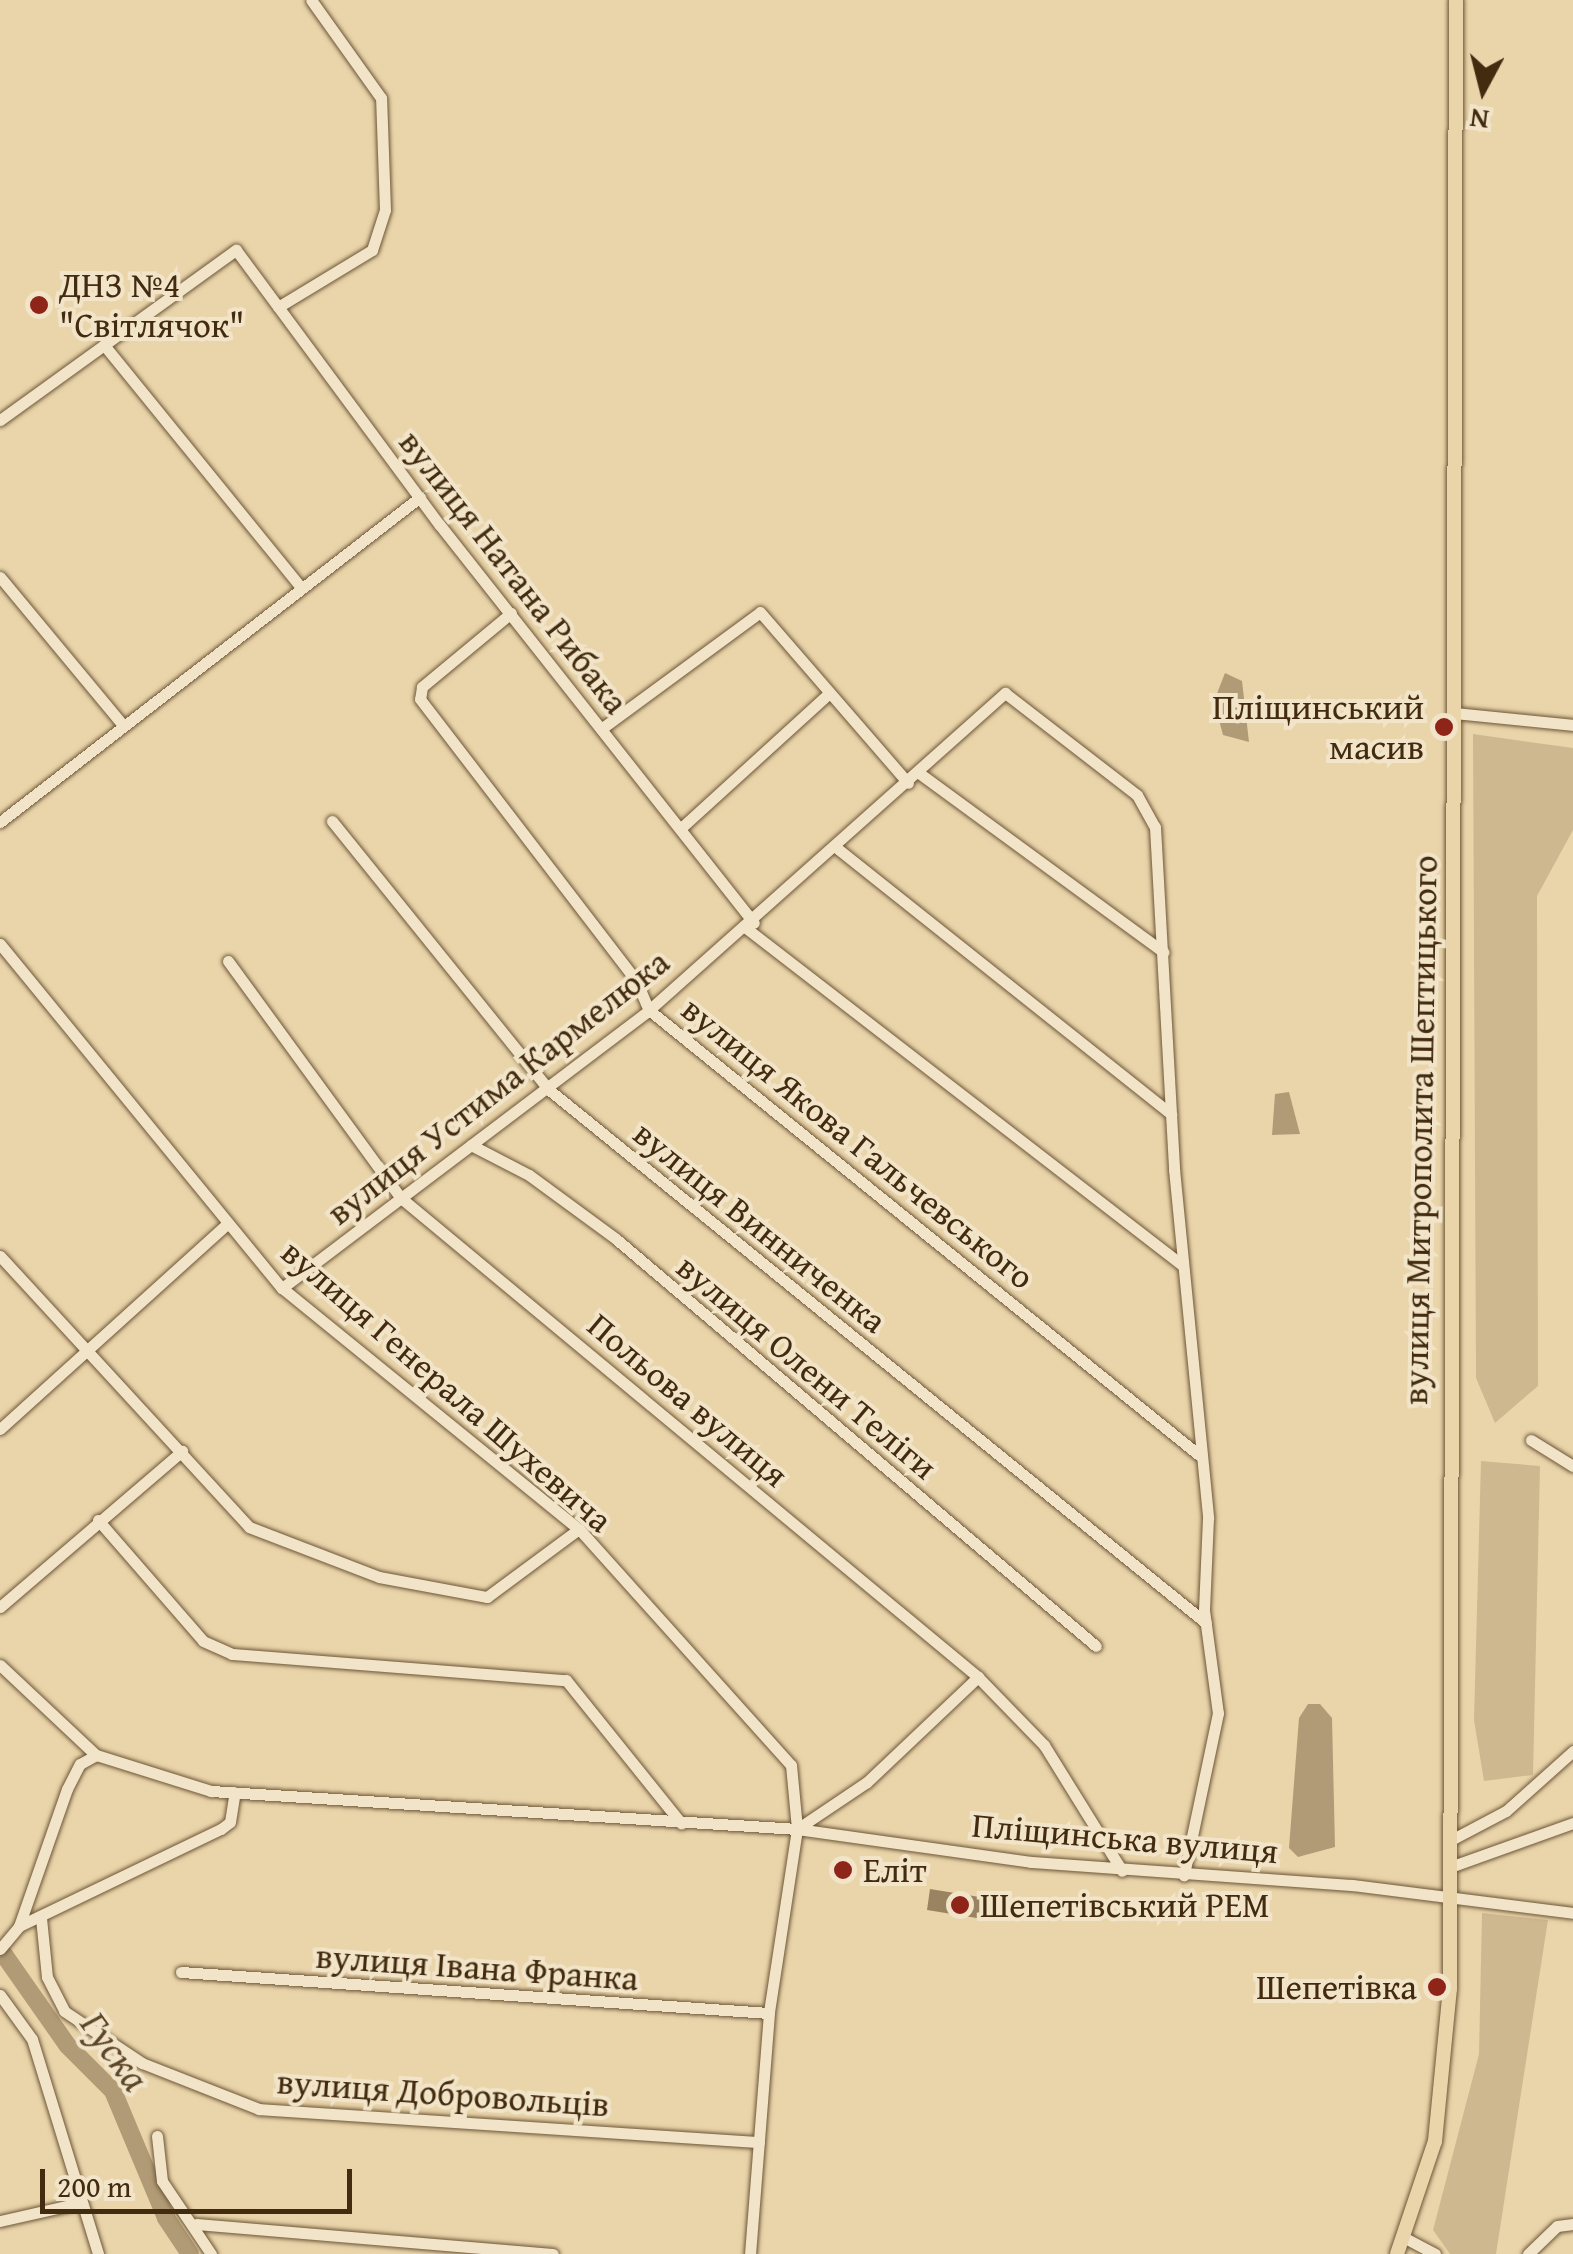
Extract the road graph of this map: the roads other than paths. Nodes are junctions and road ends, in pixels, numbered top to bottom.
1 (311, 0) edge
2 (1456, 0) edge
3 (278, 308) junction
4 (104, 345) junction
5 (0, 420) edge
6 (420, 497) junction
7 (0, 578) edge
8 (300, 586) junction
9 (511, 613) junction
10 (828, 696) junction
11 (1456, 713) junction
12 (122, 724) junction
13 (1573, 725) edge
14 (601, 729) junction
15 (919, 773) junction
16 (908, 783) junction
17 (332, 820) dead end
18 (0, 822) edge
19 (681, 828) junction
20 (838, 849) junction
21 (750, 926) junction
22 (0, 944) edge
23 (1164, 952) junction
24 (228, 961) dead end
25 (648, 1010) junction
26 (548, 1089) junction
27 (1171, 1114) junction
28 (471, 1145) junction
29 (401, 1198) junction
30 (227, 1224) junction
31 (0, 1256) edge
32 (1182, 1265) junction
33 (282, 1288) junction
34 (92, 1352) junction
35 (0, 1429) edge
36 (1530, 1440) dead end
37 (182, 1451) junction
38 (1199, 1455) junction
39 (1573, 1466) edge
40 (98, 1520) junction
41 (579, 1529) junction
42 (0, 1607) edge
43 (1206, 1623) junction
44 (1096, 1646) dead end
45 (0, 1665) edge
46 (978, 1677) junction
47 (1573, 1751) edge
48 (96, 1754) junction
49 (235, 1792) junction
50 (681, 1823) junction
51 (1573, 1823) edge
52 (797, 1829) junction
53 (1449, 1842) junction
54 (1450, 1867) junction
55 (1122, 1871) junction
56 (1184, 1875) junction
57 (1450, 1898) junction
58 (1573, 1913) edge
59 (42, 1918) junction
60 (18, 1926) junction
61 (4, 1944) edge
62 (181, 1972) dead end
63 (0, 1995) edge
64 (769, 2013) junction
65 (156, 2136) dead end
66 (759, 2142) junction
67 (80, 2202) junction
68 (0, 2221) edge
69 (196, 2224) junction
70 (1573, 2224) edge
71 (1405, 2238) junction
72 (98, 2254) edge
73 (211, 2254) edge
74 (552, 2254) edge
75 (750, 2254) edge
76 (1398, 2254) edge
77 (1435, 2254) edge
78 (1528, 2254) edge

1 - 3 street
2 - 11 main road, вулиця Митрополита Шептицького
3 - 4 street, вулиця Натана Рибака
3 - 6 street, вулиця Натана Рибака
4 - 5 street
4 - 8 street
6 - 8 street
6 - 9 street, вулиця Натана Рибака
7 - 12 street
8 - 12 street
9 - 14 street, вулиця Натана Рибака
9 - 25 street, вулиця Якова Гальчевського
10 - 14 street
10 - 16 street
10 - 19 street
11 - 13 street
11 - 53 main road, вулиця Митрополита Шептицького
12 - 18 street
14 - 19 street, вулиця Натана Рибака
15 - 16 street, вулиця Устима Кармелюка
15 - 23 street
15 - 23 street, вулиця Устима Кармелюка
16 - 20 street, вулиця Устима Кармелюка
17 - 26 street, вулиця Винниченка
19 - 21 street, вулиця Натана Рибака
20 - 21 street, вулиця Устима Кармелюка
20 - 27 street
21 - 25 street, вулиця Устима Кармелюка
21 - 32 street, вулиця Натана Рибака
22 - 30 street, вулиця Генерала Шухевича
23 - 27 street
24 - 29 street, Польова вулиця
25 - 26 street, вулиця Устима Кармелюка
25 - 38 street, вулиця Якова Гальчевського
26 - 28 street, вулиця Устима Кармелюка
26 - 43 street, вулиця Винниченка
27 - 32 street
28 - 29 street, вулиця Устима Кармелюка
28 - 44 street, вулиця Олени Теліги
29 - 33 street, вулиця Устима Кармелюка
29 - 46 street, Польова вулиця
30 - 33 street, вулиця Генерала Шухевича
30 - 34 street
31 - 34 street
32 - 38 street
33 - 41 street, вулиця Генерала Шухевича
34 - 35 street
34 - 37 street
36 - 39 street
37 - 40 street
37 - 41 street
38 - 43 street
40 - 42 street
40 - 50 street
41 - 52 street, вулиця Генерала Шухевича
43 - 56 street
45 - 48 street, Пліщинська вулиця
46 - 52 street
46 - 55 street, Польова вулиця
47 - 53 street
48 - 49 street, Пліщинська вулиця
48 - 60 street
49 - 50 street, Пліщинська вулиця
49 - 59 street
50 - 52 street, Пліщинська вулиця
51 - 54 street
52 - 55 street, Пліщинська вулиця
52 - 64 street
53 - 54 main road, вулиця Митрополита Шептицького
54 - 57 main road, вулиця Митрополита Шептицького
55 - 56 street, Пліщинська вулиця
56 - 57 street, Пліщинська вулиця
57 - 58 street, Пліщинська вулиця
57 - 71 main road, вулиця Митрополита Шептицького
59 - 60 street
59 - 66 street, вулиця Добровольців
60 - 61 street
62 - 64 street, вулиця Івана Франка
63 - 67 street
64 - 66 street
65 - 69 street
66 - 75 street
67 - 68 street
67 - 72 street
69 - 73 street
69 - 74 street
70 - 78 street
71 - 76 main road, вулиця Митрополита Шептицького
71 - 77 street

